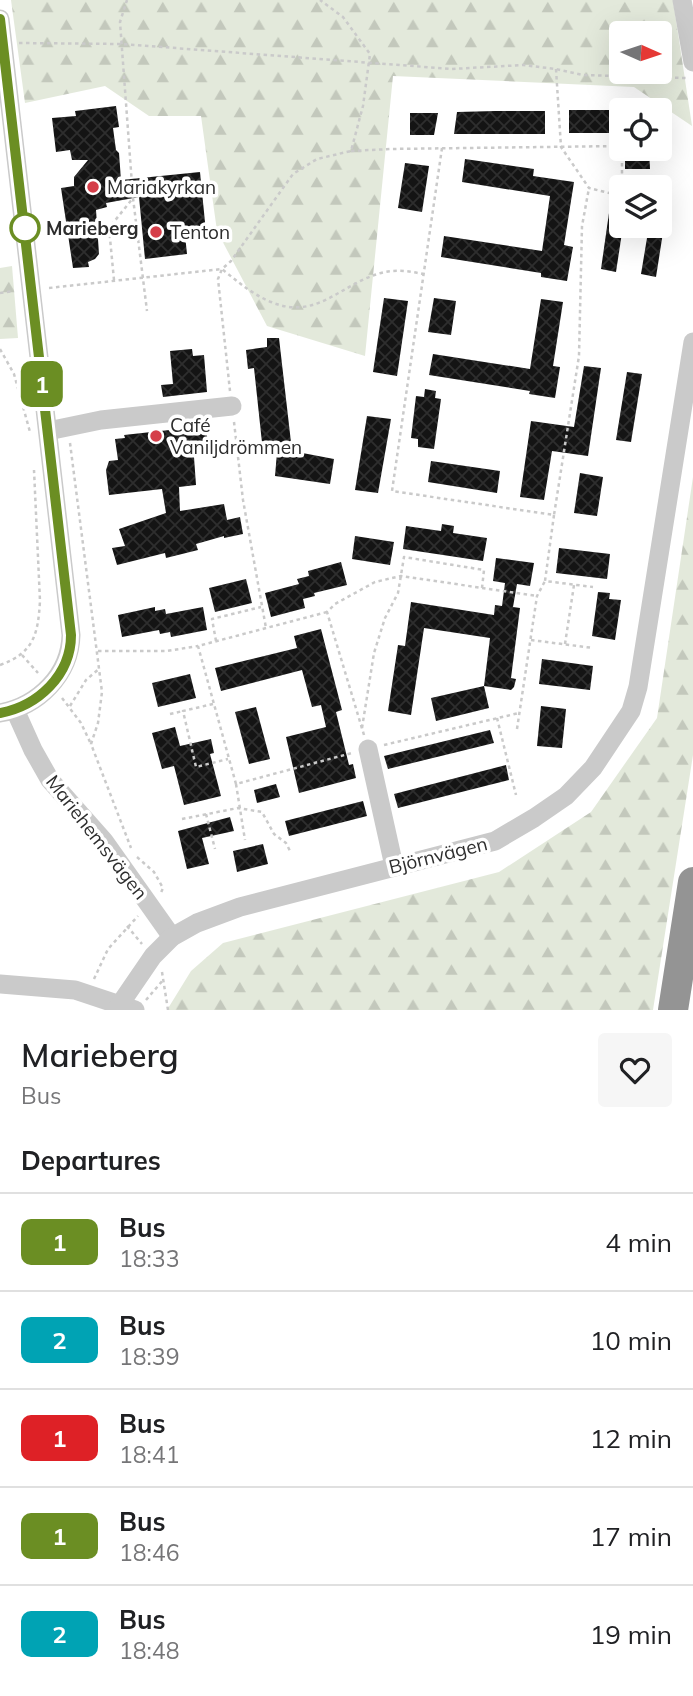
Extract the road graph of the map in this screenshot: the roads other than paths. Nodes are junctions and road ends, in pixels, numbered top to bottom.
1 (682, 0) edge
2 (0, 19) edge
3 (687, 70) edge
4 (693, 342) edge
5 (232, 406) road end
6 (38, 425) junction
7 (8, 711) edge
8 (368, 749) road end
9 (394, 866) junction
10 (693, 881) edge
11 (172, 937) junction
12 (693, 974) edge
13 (0, 984) edge
14 (129, 1006) edge
15 (673, 1010) edge
16 (687, 1010) edge

1 - 3 street
2 - 6 street
4 - 9 street, Björnvägen
5 - 6 street
6 - 7 street
7 - 11 street, Mariehemsvägen
8 - 9 street
9 - 11 street, Björnvägen
10 - 15 highway
11 - 14 street, Björnvägen
12 - 16 highway
13 - 14 street

